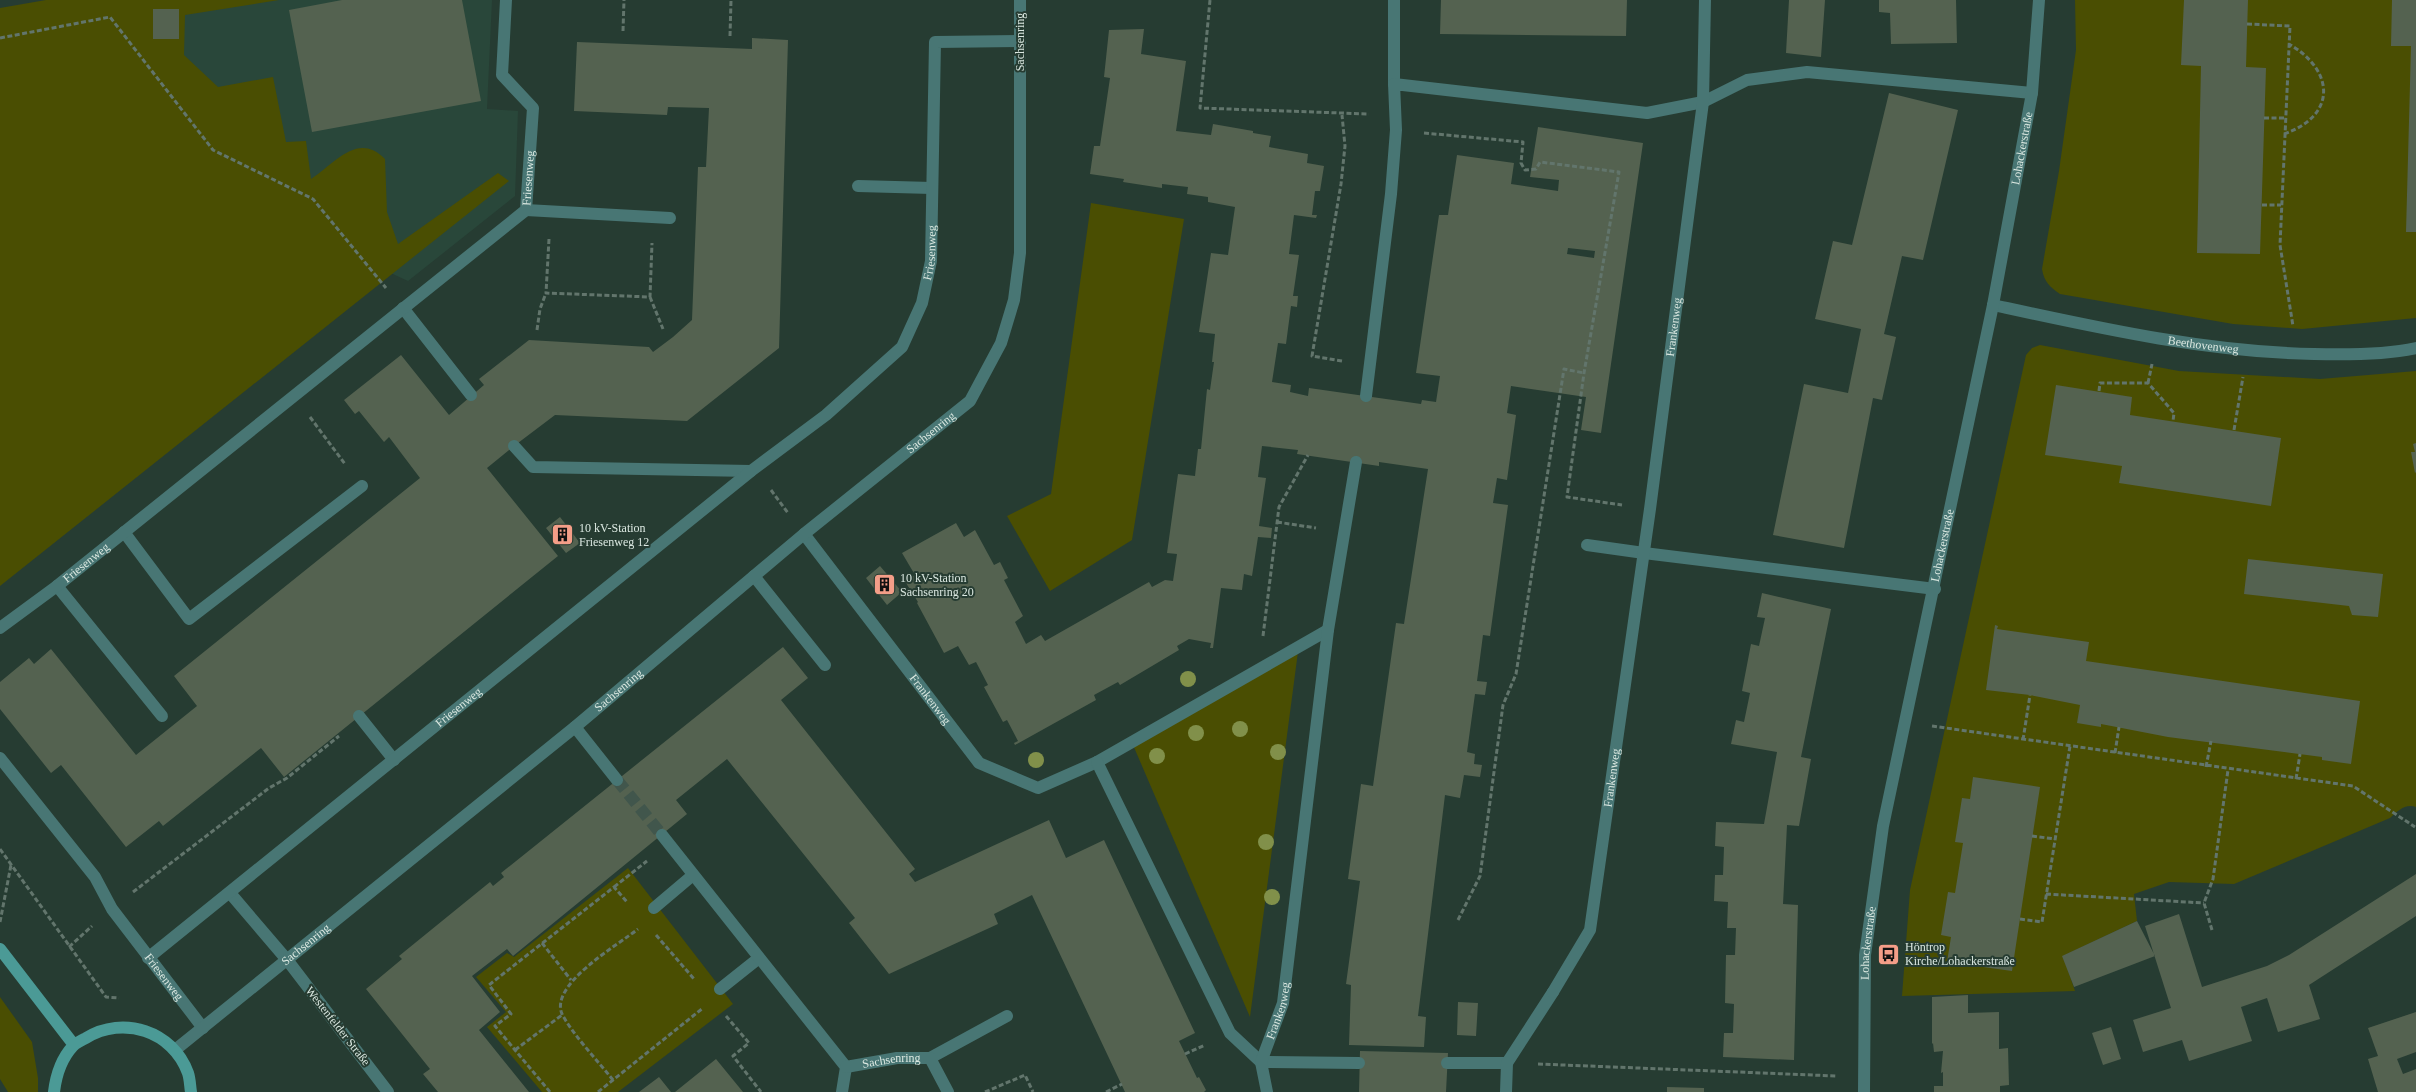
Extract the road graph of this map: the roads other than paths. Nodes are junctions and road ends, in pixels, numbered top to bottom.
1 (506, 0) edge
2 (1020, 0) edge
3 (1394, 0) edge
4 (1705, 0) edge
5 (2039, 0) edge
6 (1020, 41) junction
7 (1394, 84) junction
8 (2032, 93) junction
9 (1703, 102) junction
10 (858, 186) dead end
11 (932, 188) junction
12 (526, 210) junction
13 (670, 218) dead end
14 (1993, 305) junction
15 (403, 308) junction
16 (2416, 348) edge
17 (471, 395) dead end
18 (1366, 396) dead end
19 (514, 446) dead end
20 (1356, 462) dead end
21 (751, 471) junction
22 (362, 486) road end
23 (124, 532) junction
24 (804, 534) junction
25 (1588, 545) dead end
26 (1644, 553) junction
27 (754, 576) junction
28 (57, 586) junction
29 (1935, 589) junction
30 (0, 628) edge
31 (1328, 630) junction
32 (825, 665) dead end
33 (162, 716) dead end
34 (360, 718) road end
35 (575, 727) junction
36 (0, 758) edge
37 (394, 760) junction
38 (1097, 762) junction
39 (617, 780) tunnel mouth
40 (665, 840) tunnel mouth
41 (693, 875) junction
42 (230, 893) junction
43 (654, 908) dead end
44 (0, 949) edge
45 (148, 958) junction
46 (759, 958) junction
47 (288, 961) junction
48 (720, 989) dead end
49 (1007, 1016) dead end
50 (203, 1028) junction
51 (74, 1045) junction
52 (175, 1050) junction
53 (930, 1058) junction
54 (1261, 1062) junction
55 (1360, 1063) dead end
56 (1447, 1063) dead end
57 (1508, 1063) junction
58 (846, 1067) junction
59 (54, 1092) edge
60 (191, 1092) edge
61 (388, 1092) edge
62 (842, 1092) edge
63 (948, 1092) edge
64 (1267, 1092) edge
65 (1506, 1092) edge
66 (1864, 1092) edge

1 - 12 street, Friesenweg
2 - 6 street, Sachsenring
3 - 7 street
4 - 9 street, Frankenweg
5 - 8 street, Lohackerstraße
6 - 11 street, Friesenweg
6 - 24 street, Sachsenring
7 - 9 street
7 - 18 street
8 - 9 street
8 - 14 street, Lohackerstraße
9 - 26 street, Frankenweg
10 - 11 street
11 - 21 street, Friesenweg
12 - 13 street
12 - 15 street, Friesenweg
14 - 16 street, Beethovenweg
14 - 29 street, Lohackerstraße
15 - 17 street
15 - 23 street, Friesenweg
19 - 21 street
20 - 31 street, Frankenweg
21 - 37 street, Friesenweg
22 - 23 street
23 - 28 street, Friesenweg
24 - 27 street, Sachsenring
24 - 38 street, Frankenweg
25 - 26 street
26 - 29 street
26 - 57 street, Frankenweg
27 - 32 street
27 - 35 street, Sachsenring
28 - 30 street, Friesenweg
28 - 33 street
29 - 66 street, Lohackerstraße
31 - 38 street, Frankenweg
31 - 54 street, Frankenweg
34 - 37 street
35 - 39 street
35 - 47 street, Sachsenring
36 - 45 street, Friesenweg
37 - 42 street, Friesenweg
38 - 54 street
40 - 41 street, Sachsenring
41 - 43 street
41 - 46 street, Sachsenring
42 - 45 street, Friesenweg
42 - 47 street, Westenfelder Straße
44 - 51 street
45 - 50 street, Friesenweg
46 - 48 street
46 - 58 street, Sachsenring
47 - 50 street, Sachsenring
47 - 61 street, Westenfelder Straße
49 - 53 street
50 - 52 street, Sachsenring
51 - 52 street
51 - 59 street
52 - 60 street
53 - 58 street, Sachsenring
53 - 63 street, Sachsenring
54 - 55 street
54 - 64 street
56 - 57 street
57 - 65 street
58 - 62 street, Sachsenring

